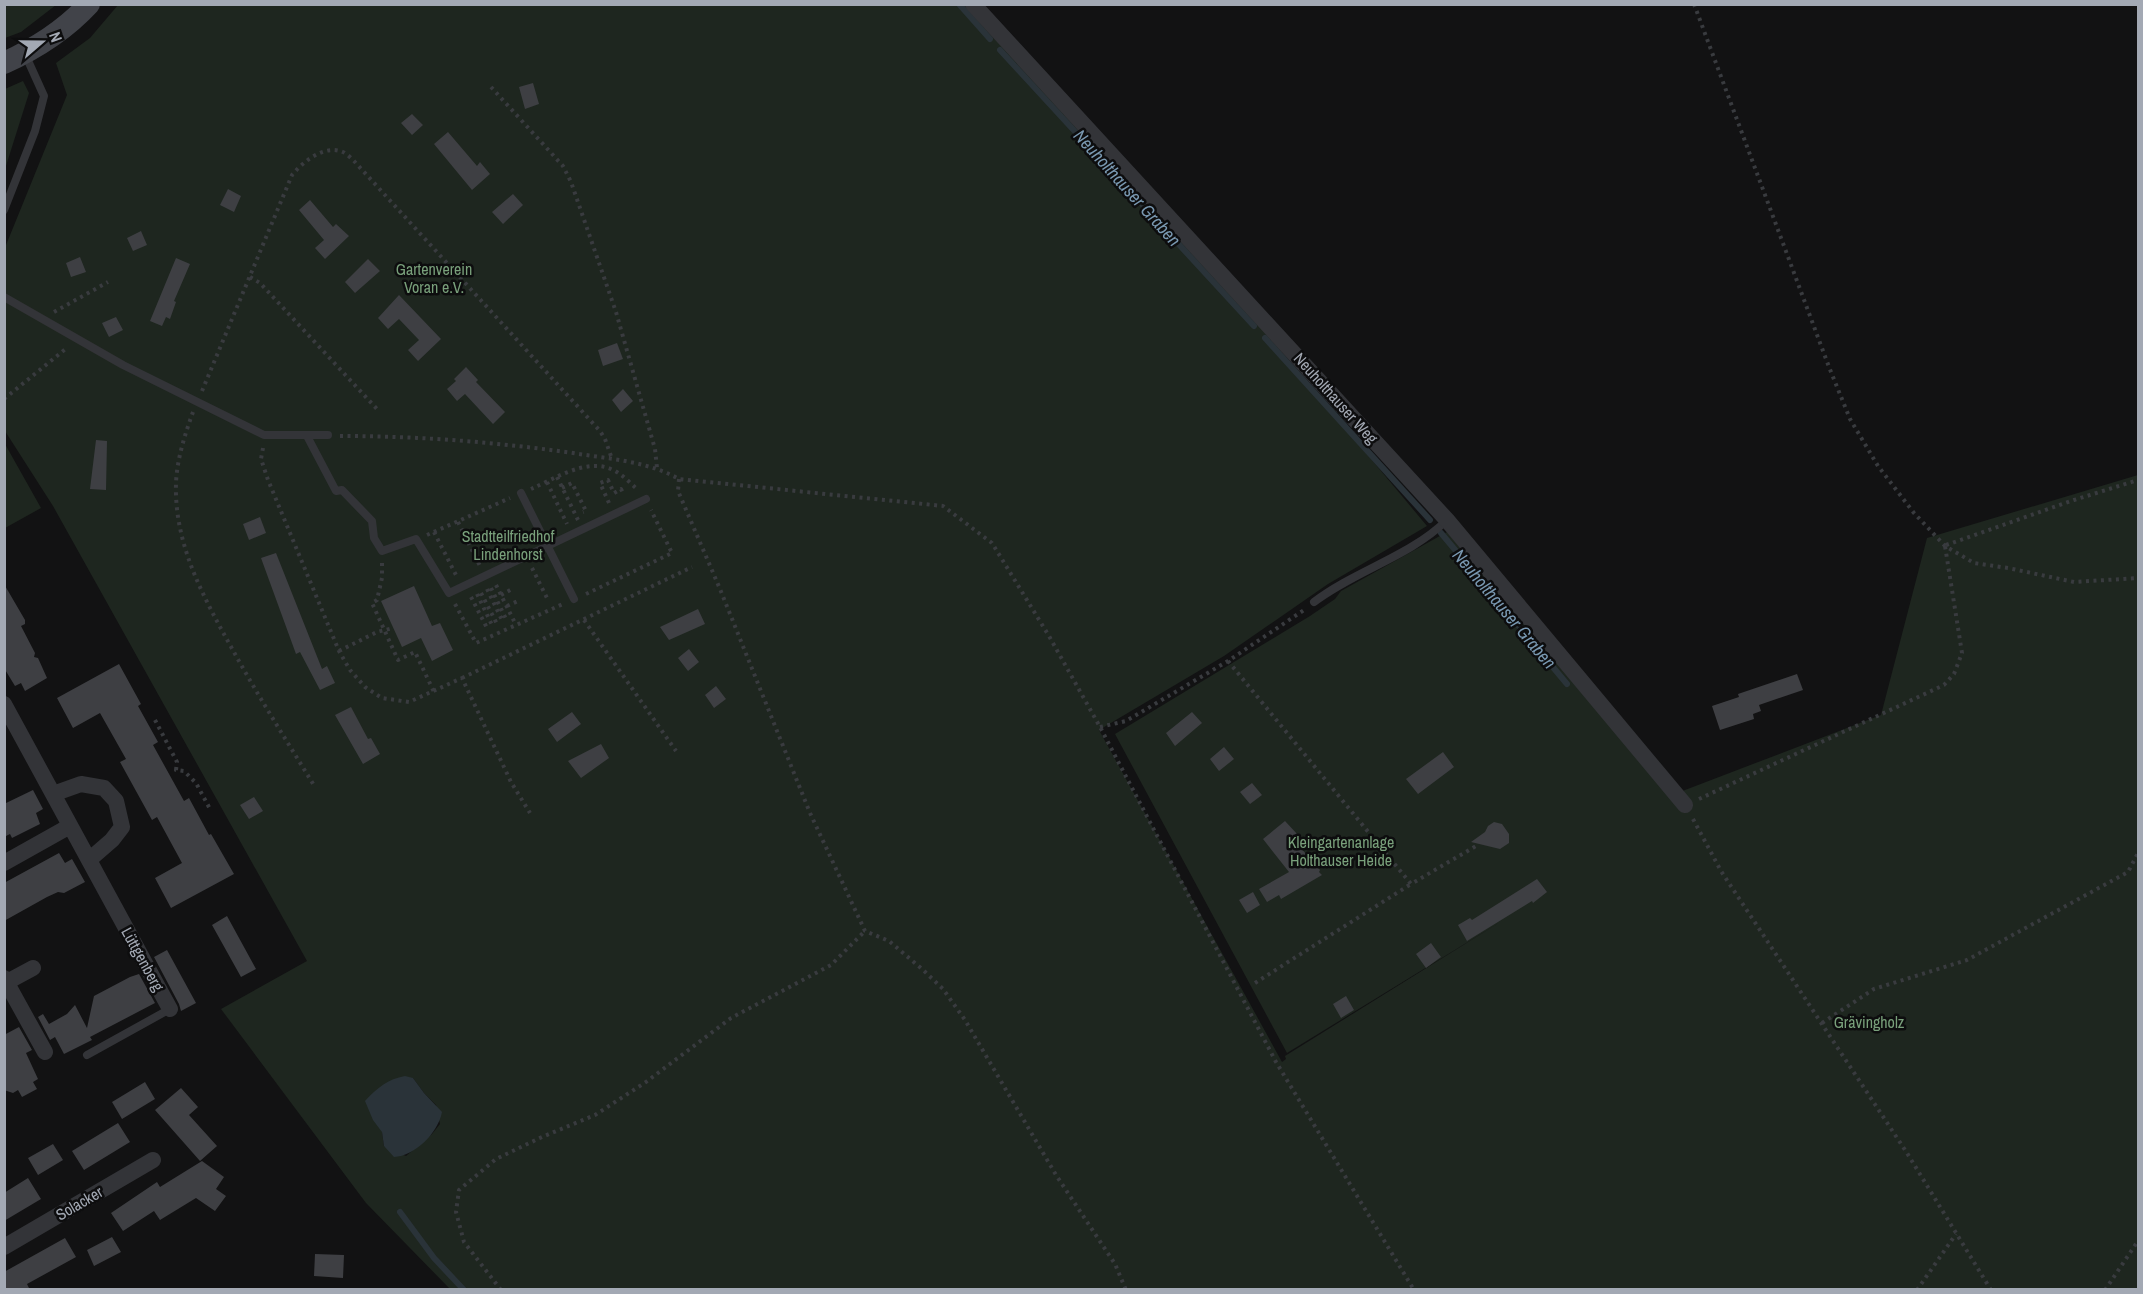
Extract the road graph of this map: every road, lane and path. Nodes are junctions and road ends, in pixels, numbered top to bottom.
1 (89, 4) edge
2 (973, 4) edge
3 (1694, 4) edge
4 (25, 53) junction
5 (4, 63) edge
6 (491, 87) dead end
7 (4, 210) edge
8 (249, 277) junction
9 (108, 282) dead end
10 (4, 297) edge
11 (44, 319) junction
12 (78, 339) junction
13 (4, 399) edge
14 (197, 402) junction
15 (377, 409) dead end
16 (264, 435) junction
17 (328, 435) joint
18 (307, 436) junction
19 (612, 459) junction
20 (657, 468) junction
21 (557, 477) junction
22 (679, 479) junction
23 (2139, 480) edge
24 (547, 482) junction
25 (562, 488) junction
26 (521, 493) junction
27 (646, 499) junction
28 (629, 508) junction
29 (615, 514) junction
30 (576, 516) junction
31 (1448, 520) junction
32 (458, 522) junction
33 (583, 530) junction
34 (434, 532) junction
35 (573, 535) junction
36 (416, 539) junction
37 (1945, 546) junction
38 (548, 547) junction
39 (382, 551) junction
40 (526, 556) junction
41 (692, 567) dead end
42 (484, 575) junction
43 (2139, 578) edge
44 (496, 584) dead end
45 (462, 586) junction
46 (488, 588) dead end
47 (512, 589) dead end
48 (449, 593) junction
49 (478, 593) dead end
50 (501, 595) junction
51 (471, 597) dead end
52 (547, 598) dead end
53 (574, 599) junction
54 (518, 601) dead end
55 (1314, 602) joint
56 (507, 606) junction
57 (504, 620) dead end
58 (584, 620) junction
59 (495, 624) dead end
60 (516, 625) junction
61 (393, 628) dead end
62 (487, 628) dead end
63 (385, 630) junction
64 (339, 651) junction
65 (1228, 661) junction
66 (462, 678) junction
67 (434, 692) junction
68 (4, 704) edge
69 (155, 720) dead end
70 (1100, 727) junction
71 (676, 751) dead end
72 (176, 770) junction
73 (168, 773) dead end
74 (315, 787) dead end
75 (53, 794) junction
76 (1685, 805) junction
77 (210, 809) dead end
78 (530, 813) dead end
79 (70, 826) junction
80 (1476, 846) dead end
81 (2139, 853) edge
82 (88, 860) junction
83 (4, 863) edge
84 (1411, 884) junction
85 (865, 931) junction
86 (33, 968) dead end
87 (6, 980) edge
88 (1255, 983) dead end
89 (170, 1009) joint
90 (1822, 1023) junction
91 (45, 1052) dead end
92 (87, 1055) dead end
93 (153, 1160) dead end
94 (1956, 1234) junction
95 (2139, 1241) edge
96 (4, 1247) edge
97 (501, 1290) edge
98 (1126, 1290) edge
99 (1414, 1290) edge
100 (1917, 1290) edge
101 (1991, 1290) edge
102 (2105, 1290) edge

1 - 4 street
2 - 31 street, Neuholthauser Weg
3 - 37 path
4 - 5 street
4 - 7 lane
6 - 20 path
8 - 14 path
8 - 15 path
8 - 19 path
9 - 11 path
10 - 11 lane
11 - 12 lane
12 - 13 path
12 - 14 lane
14 - 16 lane
14 - 74 path
16 - 18 lane
16 - 64 path
17 - 18 lane
17 - 19 path
18 - 39 lane
19 - 20 path
20 - 22 path
21 - 24 path
21 - 25 path
21 - 27 path
22 - 70 path
22 - 85 path
23 - 37 path
24 - 26 path
24 - 35 path
25 - 30 path
25 - 30 path
26 - 32 path
26 - 38 lane
27 - 28 lane
27 - 53 path
28 - 29 lane
28 - 29 path
29 - 33 lane
30 - 33 path
31 - 55 lane
31 - 76 street, Neuholthauser Weg
32 - 34 path
32 - 42 path
33 - 35 lane
34 - 36 path
34 - 45 path
35 - 38 lane
36 - 39 lane
36 - 48 lane
37 - 43 path
37 - 76 path
38 - 40 lane
38 - 53 lane
39 - 63 path
40 - 42 lane
40 - 52 path
41 - 58 path
42 - 45 lane
44 - 50 path
45 - 48 lane
46 - 57 path
47 - 50 path
48 - 60 path
49 - 59 path
50 - 56 path
51 - 62 path
53 - 60 path
54 - 56 path
55 - 65 path
56 - 60 path
58 - 66 path
58 - 71 path
61 - 63 path
63 - 64 path
63 - 67 path
64 - 67 path
65 - 70 path
65 - 84 path
66 - 67 path
66 - 78 path
68 - 75 street, Lüttgenberg
69 - 72 path
70 - 99 path
72 - 73 path
72 - 77 path
75 - 79 street, Lüttgenberg
75 - 82 street
76 - 90 path
79 - 82 street, Lüttgenberg
79 - 83 street
80 - 84 path
81 - 90 path
82 - 89 street, Lüttgenberg
84 - 88 path
85 - 97 path
85 - 98 path
86 - 87 street
87 - 91 street
89 - 92 lane, Lüttgenberg
90 - 94 path
93 - 96 street, Solacker
94 - 100 path
94 - 101 path
95 - 102 path

